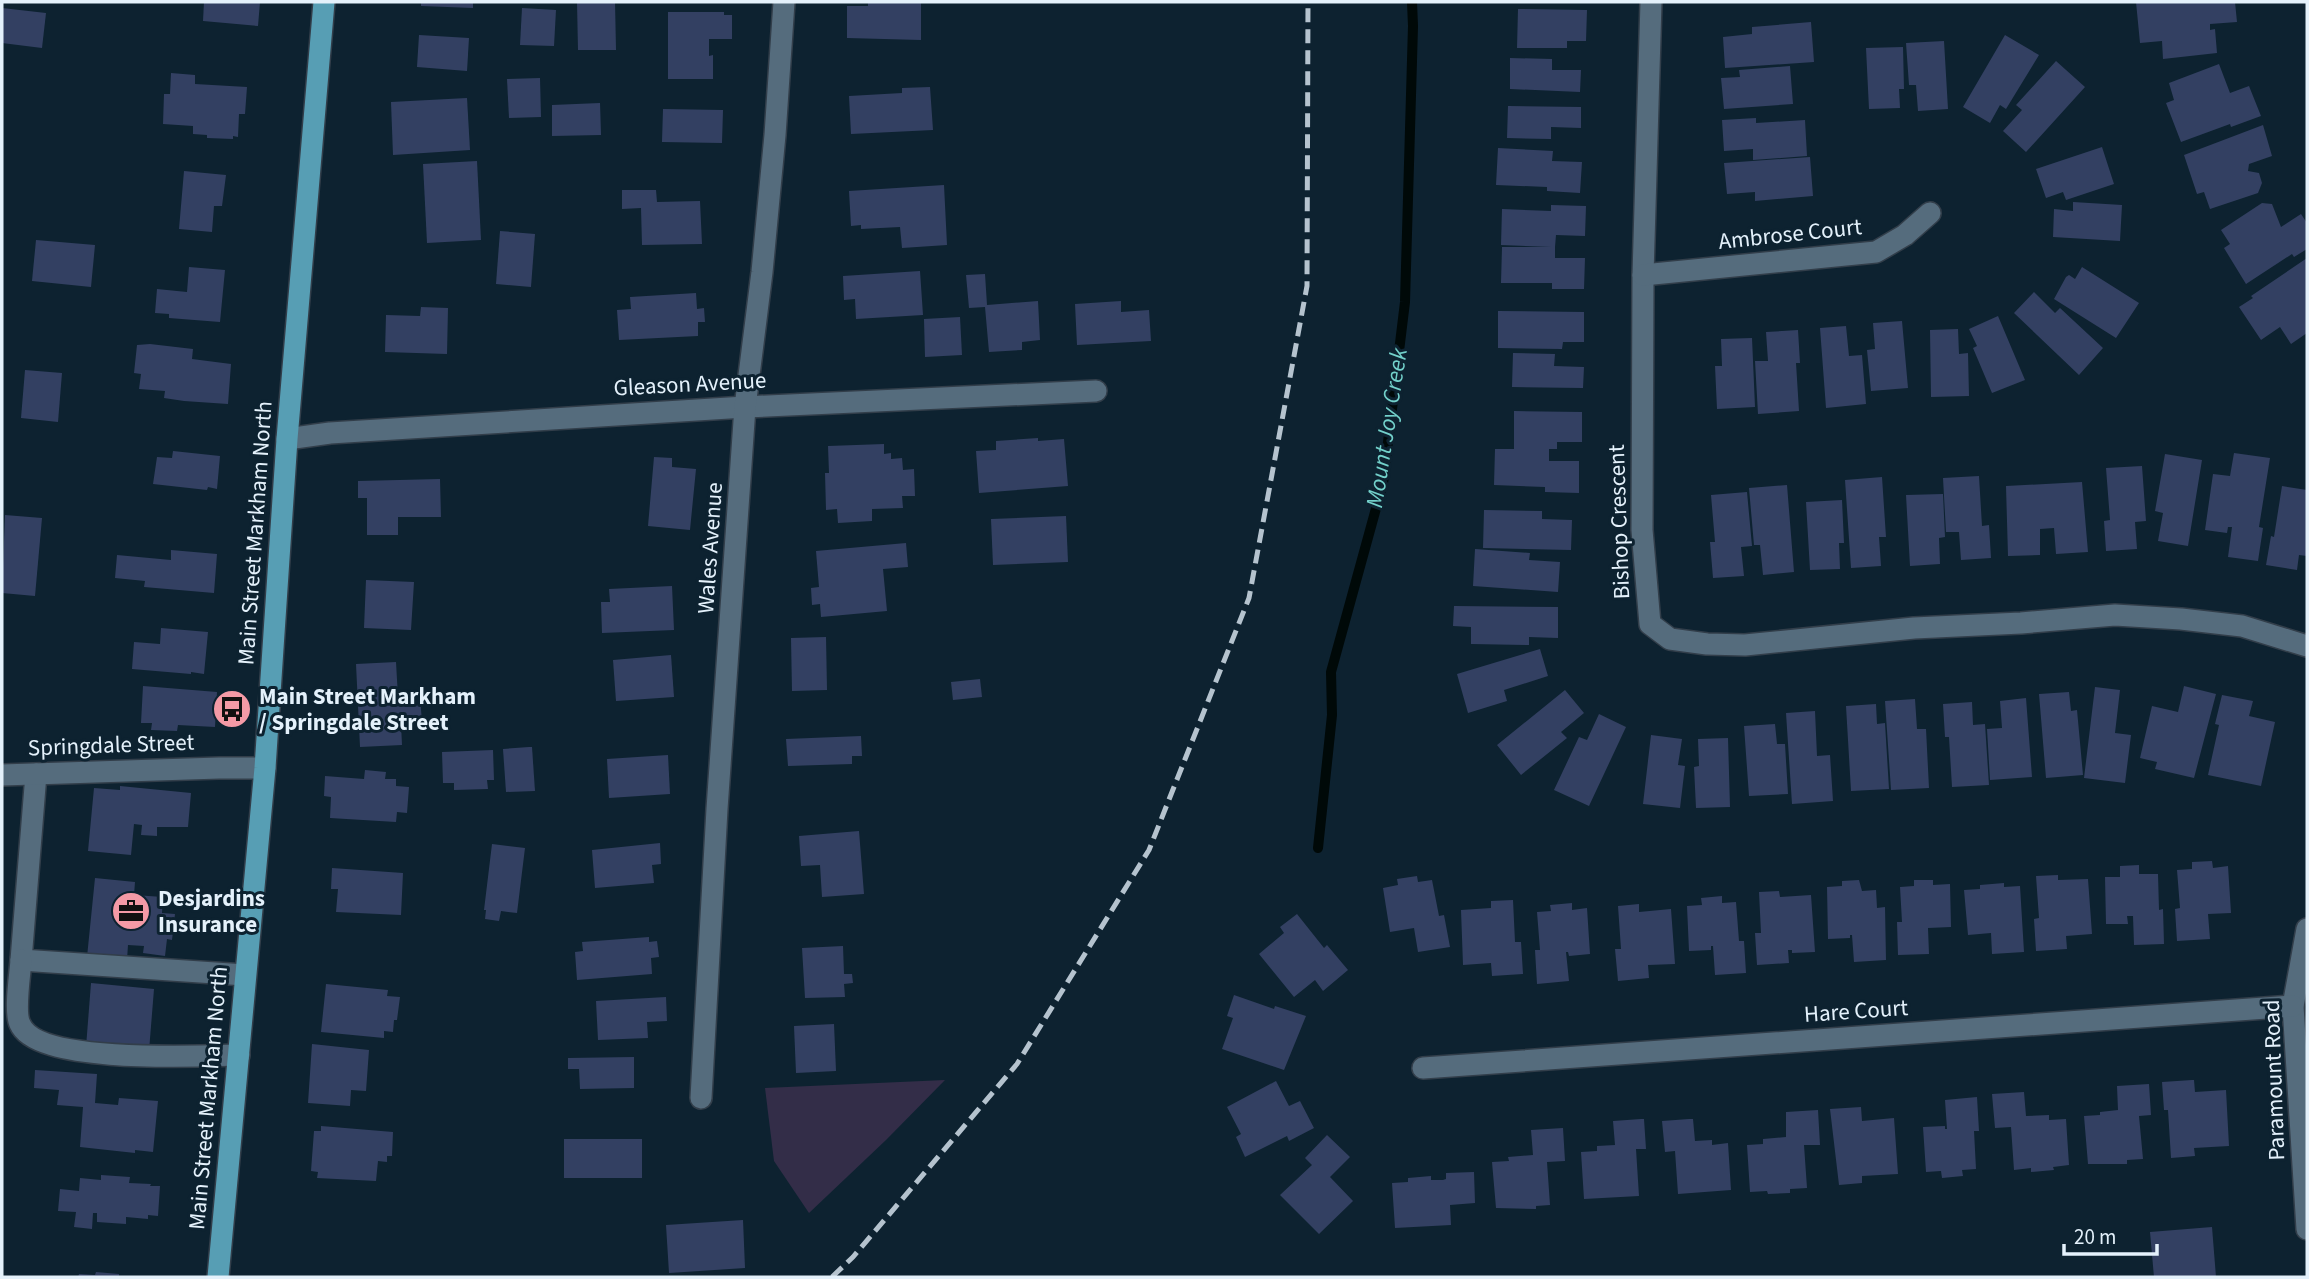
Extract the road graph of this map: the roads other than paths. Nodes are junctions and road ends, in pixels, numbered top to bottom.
1 (324, 2) edge
2 (783, 2) edge
3 (1651, 2) edge
4 (1930, 213) dead end
5 (1643, 275) junction
6 (1096, 391) dead end
7 (745, 407) junction
8 (287, 439) junction
9 (2307, 646) edge
10 (265, 768) junction
11 (36, 774) junction
12 (2, 775) edge
13 (2307, 929) edge
14 (21, 960) junction
15 (245, 975) junction
16 (2293, 1006) junction
17 (239, 1055) junction
18 (1423, 1068) dead end
19 (701, 1098) dead end
20 (2307, 1229) edge
21 (218, 1277) edge

1 - 8 main road, Main Street Markham North
2 - 7 street, Wales Avenue
3 - 5 street, Bishop Crescent
4 - 5 street, Ambrose Court
5 - 9 street, Bishop Crescent
6 - 7 street, Gleason Avenue
7 - 8 street, Gleason Avenue
7 - 19 street, Wales Avenue
8 - 10 main road, Main Street Markham North
10 - 11 street, Springdale Street
10 - 15 main road, Main Street Markham North
11 - 12 street, Springdale Street
11 - 14 street
13 - 16 street, Paramount Road
14 - 15 street
14 - 17 street
15 - 17 main road, Main Street Markham North
16 - 18 street, Hare Court
16 - 20 street, Paramount Road
17 - 21 main road, Main Street Markham North

